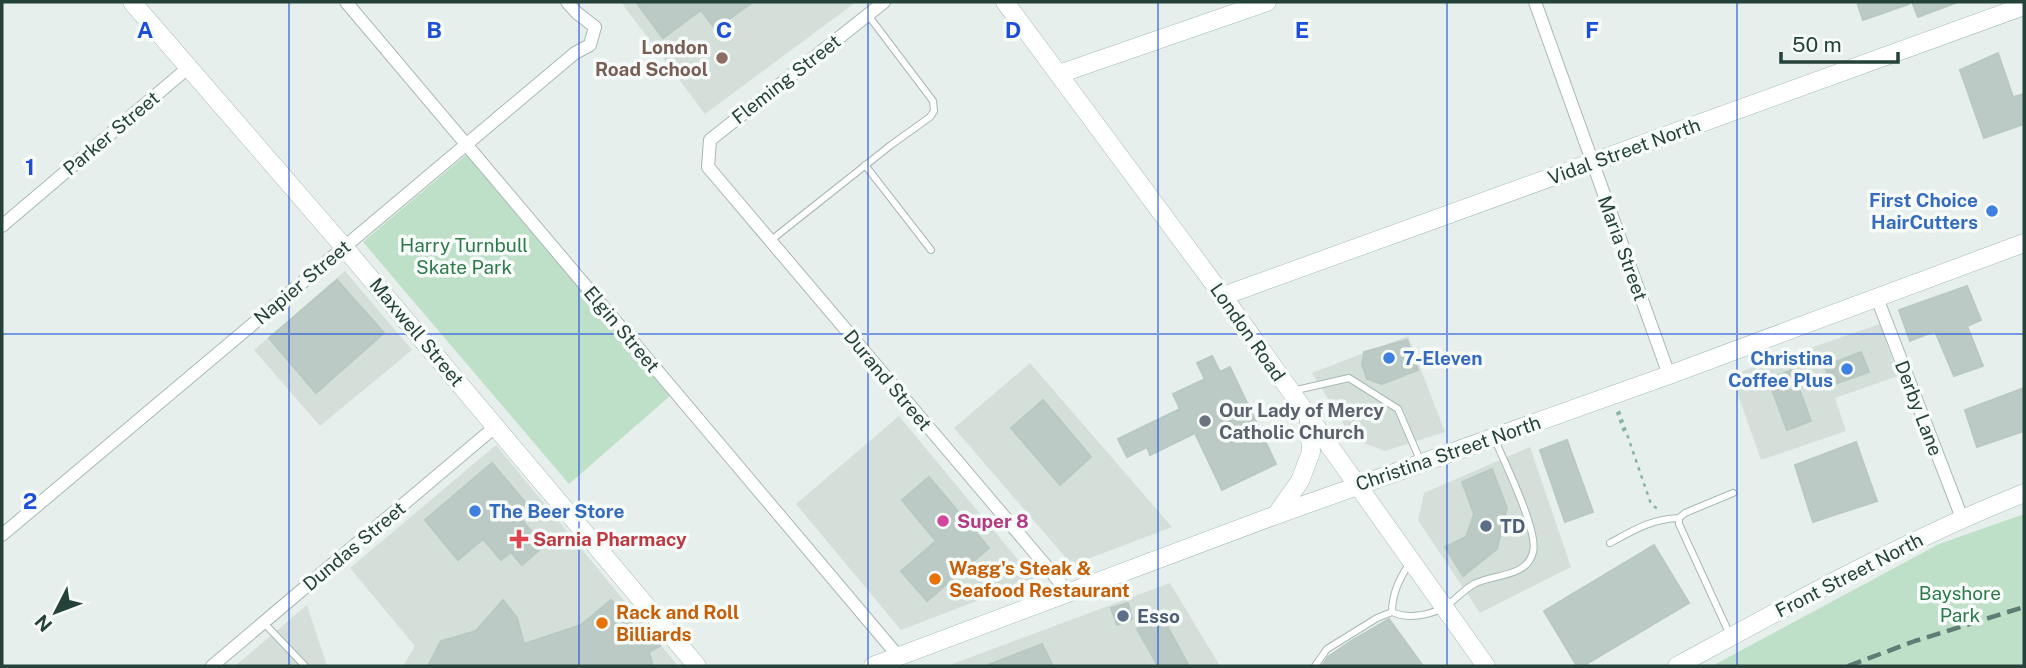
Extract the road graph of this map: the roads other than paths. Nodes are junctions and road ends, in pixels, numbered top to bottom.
1 (132, 2) edge
2 (346, 2) edge
3 (567, 2) edge
4 (884, 2) edge
5 (1005, 2) edge
6 (1267, 2) edge
7 (1535, 2) edge
8 (2024, 6) edge
9 (868, 15) junction
10 (189, 67) junction
11 (1059, 75) junction
12 (466, 144) junction
13 (1592, 162) junction
14 (865, 165) junction
15 (708, 167) joint
16 (2, 226) edge
17 (770, 241) junction
18 (2024, 243) edge
19 (344, 247) junction
20 (931, 250) dead end
21 (1223, 296) junction
22 (1877, 298) junction
23 (1669, 375) junction
24 (1291, 392) junction
25 (1309, 419) junction
26 (496, 426) junction
27 (1494, 437) junction
28 (1421, 463) junction
29 (1357, 485) junction
30 (1734, 493) dead end
31 (2024, 493) edge
32 (1276, 515) junction
33 (1680, 517) junction
34 (1962, 518) junction
35 (2, 535) edge
36 (1610, 543) dead end
37 (1411, 562) junction
38 (1069, 593) junction
39 (1443, 608) junction
40 (1392, 612) junction
41 (264, 622) junction
42 (1731, 637) junction
43 (899, 657) junction
44 (298, 660) junction
45 (212, 666) edge
46 (291, 666) edge
47 (304, 666) edge
48 (697, 666) edge
49 (873, 666) edge
50 (1315, 666) edge
51 (1486, 666) edge
52 (1677, 666) edge

1 - 10 main road, Maxwell Street
2 - 12 street, Elgin Street
3 - 12 street, Napier Street
4 - 9 street, Fleming Street
5 - 11 main road, London Road
6 - 11 main road
7 - 13 street, Maria Street
8 - 13 main road, Vidal Street North
9 - 14 lane
9 - 15 street, Fleming Street
10 - 16 street, Parker Street
10 - 19 main road, Maxwell Street
11 - 21 main road, London Road
12 - 19 street, Napier Street
12 - 43 street, Elgin Street
13 - 21 main road, Vidal Street North
13 - 23 street, Maria Street
14 - 17 lane
14 - 20 lane
15 - 17 street, Durand Street
17 - 38 street, Durand Street
18 - 22 main road, Christina Street North
19 - 26 main road, Maxwell Street
19 - 35 street, Napier Street
21 - 24 main road, London Road
22 - 23 main road, Christina Street North
22 - 34 street, Derby Lane
23 - 27 main road, Christina Street North
24 - 25 main road, London Road
24 - 28 lane
25 - 29 main road, London Road
25 - 32 main road
26 - 41 street, Dundas Street
26 - 48 main road, Maxwell Street
27 - 28 main road, Christina Street North
27 - 39 lane
28 - 29 main road, Christina Street North
29 - 32 main road, Christina Street North
29 - 37 main road, London Road
30 - 33 lane
31 - 34 main road, Front Street North
32 - 38 main road, Christina Street North
33 - 36 lane
33 - 42 lane
34 - 42 main road, Front Street North
37 - 39 main road, London Road
37 - 40 lane
38 - 43 main road, Christina Street North
39 - 40 lane
39 - 51 main road, London Road
40 - 50 lane
41 - 44 lane
41 - 45 street, Dundas Street
42 - 52 main road, Front Street North
43 - 49 main road, Christina Street North
44 - 46 lane
44 - 47 lane

